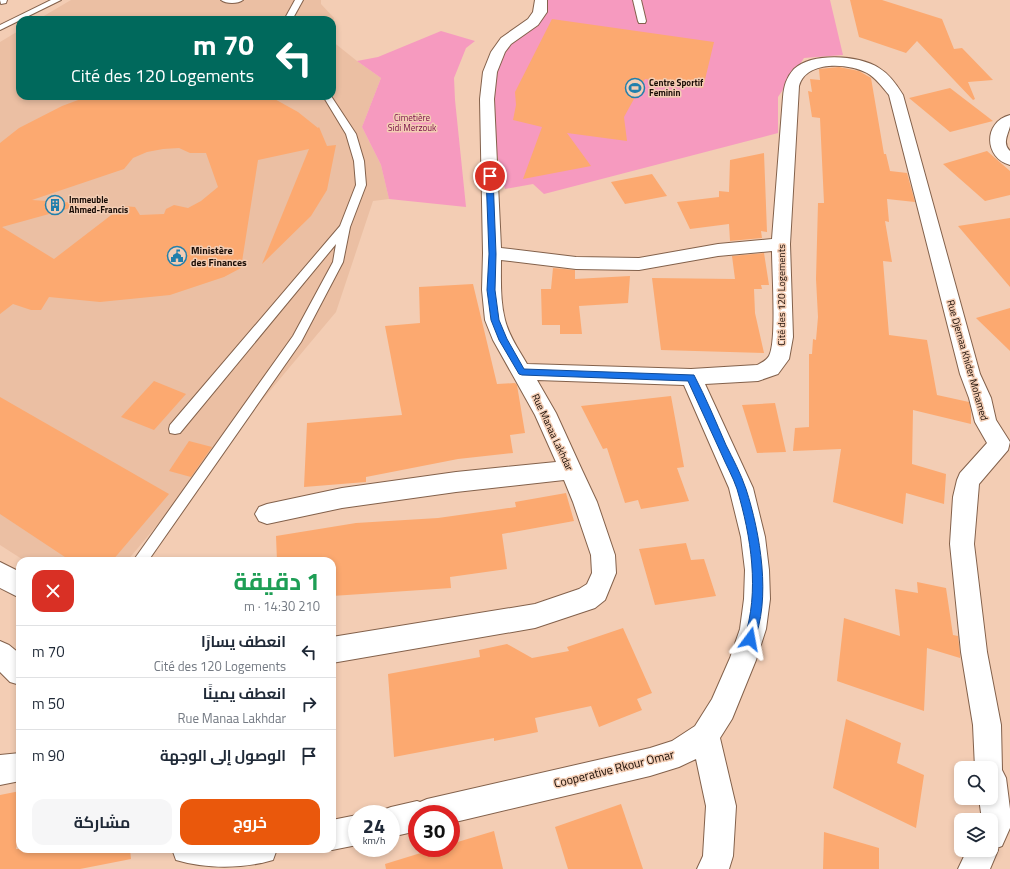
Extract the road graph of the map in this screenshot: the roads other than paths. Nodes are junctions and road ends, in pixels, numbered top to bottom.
1 (57, 0) edge
2 (225, 0) edge
3 (240, 0) edge
4 (299, 0) edge
5 (541, 0) edge
6 (637, 0) edge
7 (24, 16) edge
8 (290, 16) edge
9 (16, 20) edge
10 (642, 21) dead end
11 (0, 28) edge
12 (873, 70) joint
13 (329, 100) edge
14 (1010, 120) edge
15 (1010, 160) edge
16 (345, 227) junction
17 (781, 244) junction
18 (492, 254) junction
19 (522, 372) junction
20 (691, 377) junction
21 (175, 429) dead end
22 (1005, 441) edge
23 (571, 470) junction
24 (267, 514) dead end
25 (143, 557) edge
26 (0, 574) edge
27 (16, 584) edge
28 (336, 649) edge
29 (0, 654) edge
30 (16, 668) edge
31 (705, 736) junction
32 (989, 761) edge
33 (16, 768) edge
34 (0, 770) edge
35 (995, 805) edge
36 (460, 806) edge
37 (999, 828) edge
38 (348, 832) edge
39 (336, 835) edge
40 (980, 857) edge
41 (713, 869) edge
42 (974, 869) edge

1 - 7 lane
2 - 3 lane
4 - 8 lane
5 - 18 street, Rue Manaa Lakhdar
6 - 10 lane
9 - 11 lane
12 - 17 street, Cité des 120 Logements
12 - 22 street, Rue Djemaa Khider Mohamed
13 - 16 lane
14 - 15 street
16 - 21 lane
16 - 25 lane
17 - 18 street
17 - 20 street, Cité des 120 Logements
18 - 19 street, Rue Manaa Lakhdar
19 - 20 street, Cité des 120 Logements
19 - 23 street, Rue Manaa Lakhdar
20 - 31 street, Cooperative Rkour Omar
22 - 32 street, Rue Djemaa Khider Mohamed
23 - 24 street
23 - 28 street, Rue Manaa Lakhdar
26 - 27 street
29 - 30 street
31 - 36 street, Cooperative Rkour Omar
31 - 41 street
33 - 34 street
35 - 37 street
38 - 39 street
40 - 42 street

